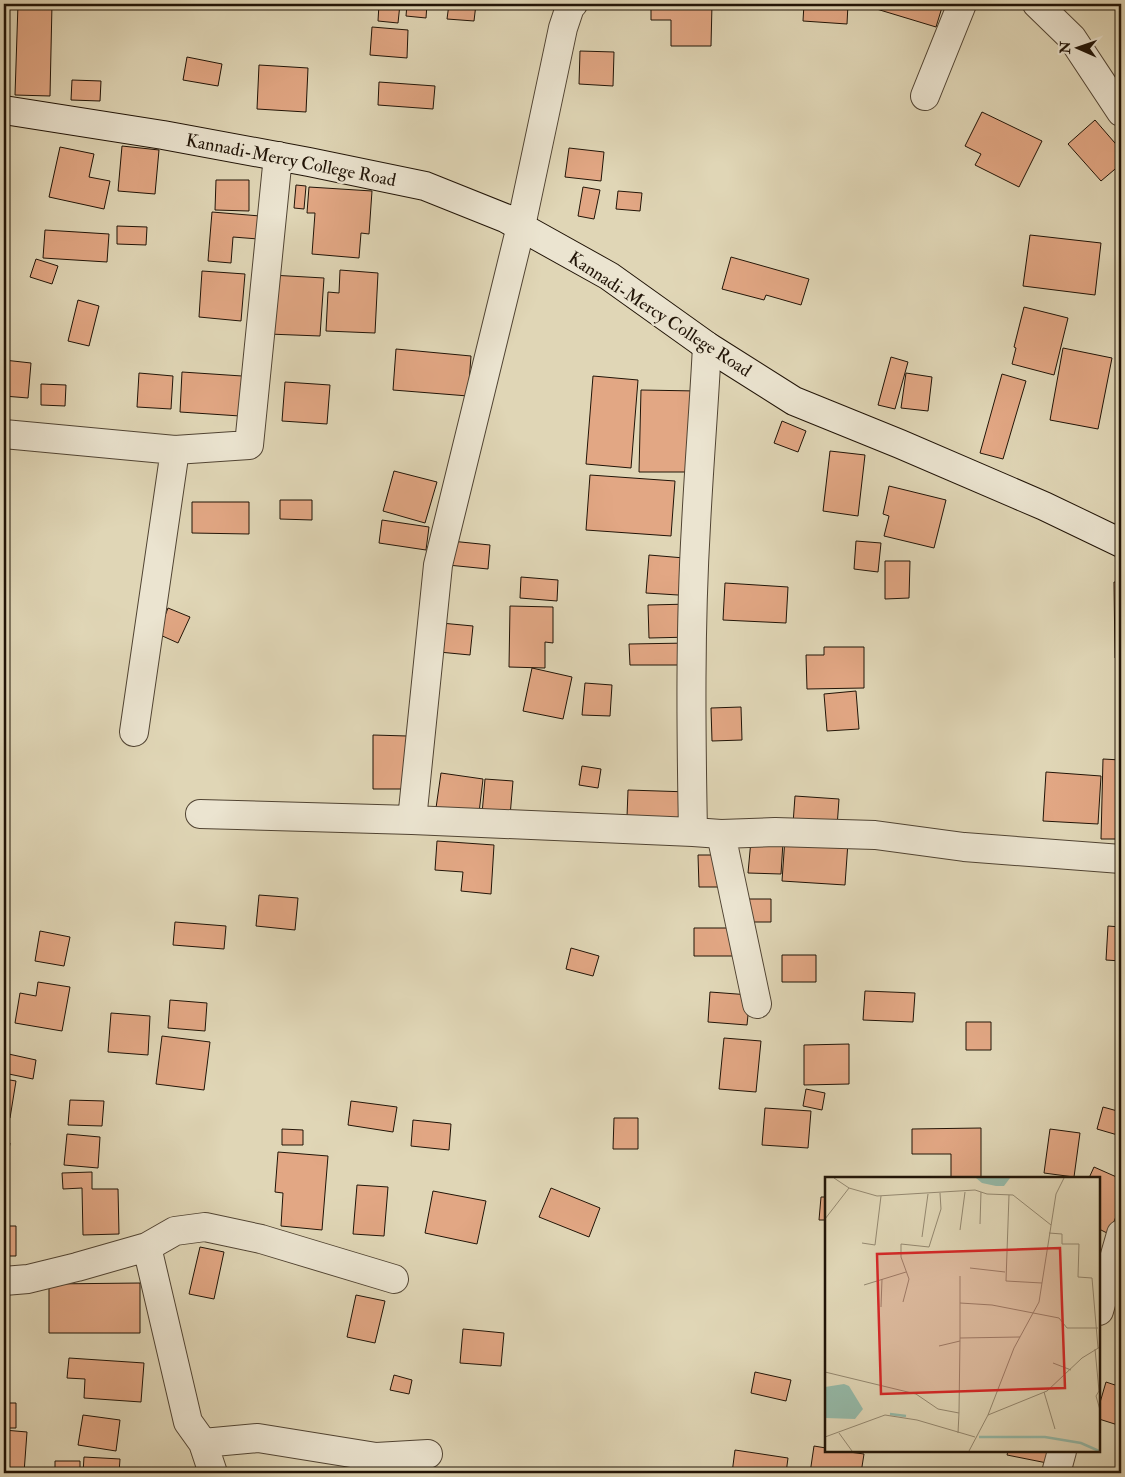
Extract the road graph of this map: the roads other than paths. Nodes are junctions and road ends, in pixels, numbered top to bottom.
1 (573, 4) edge
2 (962, 4) edge
3 (1037, 4) edge
4 (925, 96) dead end
5 (4, 110) edge
6 (1121, 112) edge
7 (278, 156) junction
8 (521, 226) junction
9 (707, 346) junction
10 (4, 434) edge
11 (175, 450) junction
12 (1121, 543) edge
13 (134, 732) dead end
14 (200, 814) dead end
15 (412, 820) junction
16 (693, 832) junction
17 (721, 834) junction
18 (1121, 859) edge
19 (756, 1004) dead end
20 (1121, 1234) edge
21 (147, 1247) junction
22 (394, 1279) dead end
23 (4, 1281) edge
24 (1100, 1308) edge
25 (203, 1444) junction
26 (1062, 1452) edge
27 (428, 1454) dead end
28 (213, 1473) edge
29 (1056, 1473) edge

1 - 8 street
2 - 4 street
3 - 6 street
5 - 7 street, Kannadi-Mercy College Road
7 - 8 street, Kannadi-Mercy College Road
7 - 11 street
8 - 9 street, Kannadi-Mercy College Road
8 - 15 street
9 - 12 street, Kannadi-Mercy College Road
9 - 16 street
10 - 11 street
11 - 13 street
14 - 15 street
15 - 16 street
16 - 17 street
17 - 18 street
17 - 19 street
20 - 24 street
21 - 22 street
21 - 23 street
21 - 25 street
25 - 27 street
25 - 28 street
26 - 29 street

